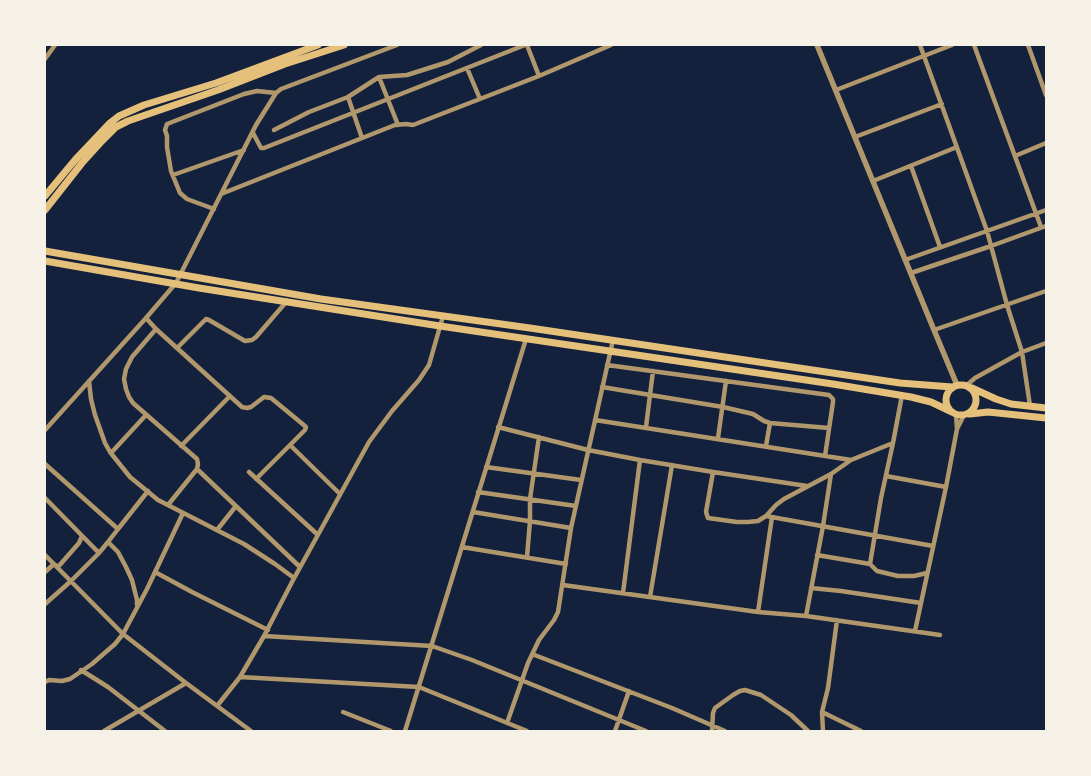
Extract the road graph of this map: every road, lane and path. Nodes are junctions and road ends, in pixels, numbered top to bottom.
1 (55, 45) edge
2 (318, 45) edge
3 (344, 45) edge
4 (397, 45) edge
5 (481, 45) edge
6 (526, 45) edge
7 (611, 45) edge
8 (817, 45) edge
9 (920, 45) edge
10 (952, 45) edge
11 (974, 45) edge
12 (1028, 45) edge
13 (384, 47) edge
14 (924, 56) junction
15 (45, 59) edge
16 (467, 68) junction
17 (539, 76) junction
18 (379, 77) junction
19 (836, 90) junction
20 (276, 93) junction
21 (1046, 95) edge
22 (348, 97) junction
23 (387, 99) junction
24 (480, 99) junction
25 (942, 104) junction
26 (353, 112) junction
27 (398, 125) junction
28 (274, 130) dead end
29 (253, 132) junction
30 (855, 136) junction
31 (362, 138) junction
32 (1046, 144) edge
33 (957, 147) junction
34 (244, 150) junction
35 (1015, 156) junction
36 (911, 166) junction
37 (68, 175) junction
38 (173, 175) junction
39 (873, 181) junction
40 (221, 194) junction
41 (45, 196) edge
42 (214, 209) junction
43 (45, 210) edge
44 (1046, 210) edge
45 (1036, 214) junction
46 (1044, 227) edge
47 (987, 230) junction
48 (991, 246) junction
49 (940, 247) junction
50 (45, 251) edge
51 (905, 260) junction
52 (45, 261) edge
53 (911, 273) junction
54 (180, 275) junction
55 (176, 283) junction
56 (1046, 291) edge
57 (287, 301) junction
58 (1006, 305) junction
59 (444, 316) junction
60 (146, 318) junction
61 (440, 326) junction
62 (156, 329) junction
63 (934, 330) junction
64 (526, 339) junction
65 (613, 340) junction
66 (1046, 343) edge
67 (177, 348) junction
68 (610, 351) junction
69 (1022, 352) junction
70 (607, 365) junction
71 (653, 371) junction
72 (779, 376) junction
73 (89, 381) junction
74 (726, 381) junction
75 (955, 386) junction
76 (969, 387) junction
77 (602, 388) junction
78 (778, 388) junction
79 (650, 395) junction
80 (230, 396) junction
81 (902, 396) junction
82 (1030, 406) junction
83 (723, 407) junction
84 (1046, 408) edge
85 (146, 414) junction
86 (960, 414) junction
87 (1046, 418) edge
88 (595, 420) junction
89 (770, 423) junction
90 (498, 427) junction
91 (646, 427) junction
92 (829, 428) junction
93 (45, 430) edge
94 (957, 430) junction
95 (539, 438) junction
96 (718, 438) junction
97 (894, 443) junction
98 (290, 445) junction
99 (181, 446) junction
100 (766, 446) junction
101 (588, 450) junction
102 (111, 453) junction
103 (825, 456) junction
104 (640, 460) junction
105 (851, 460) junction
106 (45, 464) edge
107 (672, 465) junction
108 (486, 467) junction
109 (196, 469) junction
110 (249, 472) dead end
111 (712, 472) junction
112 (533, 474) junction
113 (831, 474) junction
114 (886, 476) junction
115 (256, 479) junction
116 (581, 480) junction
117 (807, 486) junction
118 (946, 487) junction
119 (148, 492) junction
120 (478, 492) junction
121 (340, 494) junction
122 (45, 498) edge
123 (530, 499) junction
124 (168, 505) junction
125 (236, 506) junction
126 (576, 506) junction
127 (473, 512) junction
128 (182, 513) junction
129 (766, 516) junction
130 (772, 517) junction
131 (530, 521) junction
132 (823, 526) junction
133 (571, 528) junction
134 (118, 529) junction
135 (217, 530) junction
136 (318, 535) junction
137 (874, 535) junction
138 (82, 536) junction
139 (108, 542) junction
140 (933, 546) junction
141 (462, 547) junction
142 (99, 553) junction
143 (45, 554) edge
144 (817, 555) junction
145 (527, 558) junction
146 (54, 564) junction
147 (566, 564) junction
148 (870, 564) junction
149 (300, 567) junction
150 (45, 572) edge
151 (155, 572) junction
152 (928, 573) junction
153 (294, 578) junction
154 (71, 581) junction
155 (563, 584) junction
156 (811, 588) junction
157 (623, 593) junction
158 (650, 596) junction
159 (921, 603) junction
160 (45, 604) edge
161 (136, 608) junction
162 (758, 612) junction
163 (806, 616) junction
164 (836, 620) junction
165 (268, 630) junction
166 (915, 631) junction
167 (123, 634) junction
168 (940, 635) dead end
169 (264, 636) junction
170 (432, 646) junction
171 (532, 654) junction
172 (81, 670) junction
173 (45, 675) edge
174 (240, 677) junction
175 (522, 680) junction
176 (47, 681) edge
177 (186, 683) junction
178 (419, 687) junction
179 (629, 691) junction
180 (217, 706) junction
181 (138, 711) junction
182 (343, 712) dead end
183 (822, 712) junction
184 (619, 720) junction
185 (507, 723) junction
186 (712, 725) junction
187 (104, 731) edge
188 (165, 731) edge
189 (251, 731) edge
190 (391, 731) edge
191 (405, 731) edge
192 (527, 731) edge
193 (615, 731) edge
194 (646, 731) edge
195 (712, 731) edge
196 (725, 731) edge
197 (808, 731) edge
198 (823, 731) edge
199 (861, 731) edge

1 - 15 street
2 - 37 main road
3 - 37 main road
4 - 13 street
5 - 18 street
6 - 16 street
6 - 17 street
7 - 17 street
8 - 19 street
9 - 14 street
10 - 14 street
11 - 35 street
12 - 21 street
13 - 20 street
14 - 19 street
14 - 25 street
16 - 23 street
16 - 24 street
17 - 24 street
18 - 22 street
18 - 23 street
19 - 30 street
20 - 29 street
20 - 38 street
22 - 26 street
22 - 28 street
23 - 26 street
23 - 27 street
24 - 27 street
25 - 30 street
25 - 33 street
26 - 29 street
26 - 31 street
27 - 31 street
29 - 34 street
30 - 39 street
31 - 40 street
32 - 35 street
33 - 36 street
33 - 47 street
34 - 38 street
34 - 40 street
35 - 45 street
36 - 39 street
36 - 49 street
37 - 41 main road
37 - 43 main road
38 - 42 street
39 - 51 street
40 - 42 street
42 - 54 street
44 - 45 street
45 - 46 street
45 - 47 street
46 - 48 street
47 - 48 street
47 - 49 street
48 - 53 street
48 - 58 street
49 - 51 street
50 - 54 main road
51 - 53 street
52 - 55 main road
53 - 63 street
54 - 55 street
54 - 59 main road
55 - 57 main road
55 - 60 street
56 - 58 street
57 - 61 main road
57 - 67 street
58 - 63 street
58 - 69 street
59 - 61 street
59 - 65 main road
60 - 62 street
60 - 73 street
61 - 64 main road
61 - 121 street
62 - 67 street
62 - 85 street
63 - 75 street
64 - 68 main road
64 - 90 street
65 - 68 street
65 - 75 main road
66 - 69 street
67 - 80 street
68 - 70 street
68 - 72 main road
69 - 76 street
69 - 82 street
70 - 71 street
70 - 77 street
71 - 74 street
71 - 79 street
72 - 78 street
72 - 81 main road
73 - 93 street
73 - 102 street
74 - 78 street
74 - 83 street
75 - 76 main road
75 - 86 main road
76 - 82 main road
76 - 86 main road
77 - 79 street
77 - 88 street
78 - 92 street
79 - 83 street
79 - 91 street
80 - 98 street
80 - 99 street
81 - 86 main road
81 - 97 street
82 - 84 main road
83 - 89 street
83 - 96 street
85 - 99 street
85 - 102 street
86 - 87 main road
86 - 94 street
86 - 94 street
88 - 91 street
88 - 101 street
89 - 92 street
89 - 100 street
90 - 95 street
90 - 108 street
91 - 96 street
92 - 103 street
94 - 118 street
95 - 101 street
95 - 112 street
96 - 100 street
97 - 105 street
97 - 114 street
98 - 115 street
98 - 121 street
99 - 109 street
100 - 103 street
101 - 104 street
101 - 116 street
102 - 119 street
103 - 105 street
104 - 107 street
104 - 157 street
105 - 113 street
106 - 134 street
107 - 111 street
107 - 158 street
108 - 112 street
108 - 120 street
109 - 124 street
109 - 125 street
110 - 115 street
111 - 117 street
111 - 129 street
112 - 116 street
112 - 123 street
113 - 117 street
113 - 132 street
114 - 118 street
114 - 137 street
115 - 136 street
116 - 126 street
117 - 129 street
118 - 140 street
119 - 124 street
119 - 134 street
120 - 123 street
120 - 127 street
121 - 136 street
122 - 138 street
123 - 126 street
123 - 131 street
124 - 128 street
125 - 135 street
125 - 149 street
126 - 133 street
127 - 131 street
127 - 141 street
128 - 135 street
128 - 151 street
129 - 130 street
130 - 132 street
130 - 162 street
131 - 133 street
131 - 145 street
132 - 137 street
132 - 144 street
133 - 147 street
134 - 139 street
135 - 153 street
136 - 149 street
137 - 140 street
137 - 148 street
138 - 142 street
138 - 146 street
139 - 142 street
139 - 161 street
140 - 152 street
141 - 145 street
141 - 170 street
142 - 154 street
143 - 146 street
144 - 148 street
144 - 156 street
145 - 147 street
146 - 150 street
146 - 154 street
147 - 155 street
148 - 152 street
149 - 153 street
151 - 161 street
151 - 165 street
152 - 159 street
153 - 165 street
154 - 160 street
154 - 167 street
155 - 157 street
155 - 171 street
156 - 159 street
156 - 163 street
157 - 158 street
158 - 162 street
159 - 166 street
161 - 167 street
162 - 163 street
163 - 164 street
164 - 166 street
164 - 183 street
165 - 169 street
166 - 168 street
167 - 172 street
167 - 177 street
169 - 170 street
169 - 174 street
170 - 175 street
170 - 178 street
171 - 175 street
171 - 179 street
172 - 176 street
172 - 181 street
173 - 176 street
174 - 178 street
174 - 180 street
175 - 184 street
175 - 185 street
177 - 180 street
177 - 181 street
178 - 185 street
178 - 191 street
179 - 184 street
179 - 186 street
180 - 189 street
181 - 187 street
181 - 188 street
182 - 190 street
183 - 198 street
183 - 199 street
184 - 193 street
184 - 194 street
185 - 192 street
186 - 195 street
186 - 196 street
186 - 197 street

